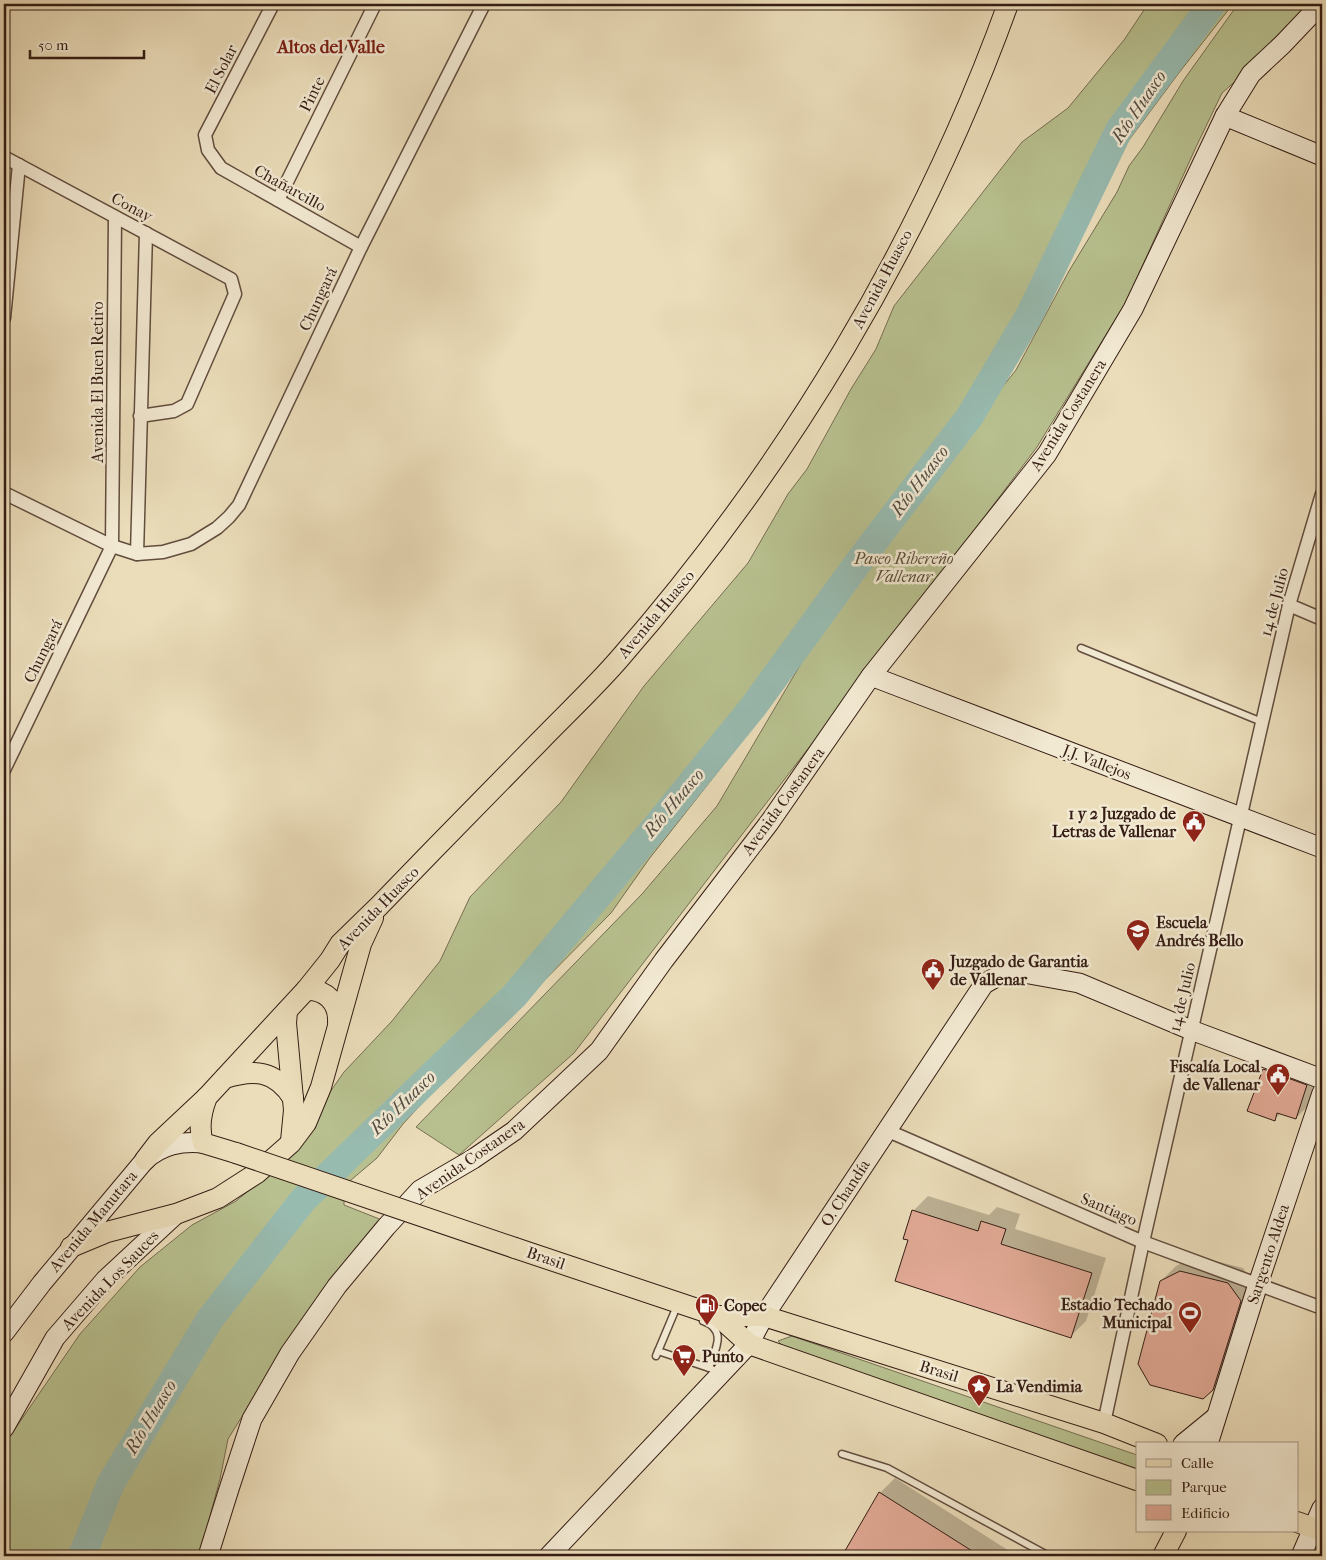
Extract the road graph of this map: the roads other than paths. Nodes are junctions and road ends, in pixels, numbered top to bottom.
1 (273, 4) edge
2 (375, 4) edge
3 (484, 4) edge
4 (1008, 4) edge
5 (1322, 4) edge
6 (1225, 116) junction
7 (208, 150) joint
8 (1322, 156) edge
9 (4, 157) edge
10 (19, 165) junction
11 (278, 200) junction
12 (115, 217) junction
13 (146, 233) junction
14 (361, 247) junction
15 (4, 318) edge
16 (140, 416) junction
17 (4, 493) edge
18 (1322, 494) edge
19 (112, 546) junction
20 (137, 554) junction
21 (1289, 605) junction
22 (1322, 619) edge
23 (1081, 648) dead end
24 (871, 676) junction
25 (1262, 722) junction
26 (4, 770) edge
27 (1241, 816) junction
28 (1322, 848) edge
29 (379, 906) junction
30 (306, 990) junction
31 (287, 1012) junction
32 (338, 1022) junction
33 (1192, 1030) junction
34 (225, 1078) junction
35 (1322, 1079) edge
36 (1322, 1093) edge
37 (207, 1097) junction
38 (293, 1098) junction
39 (886, 1130) junction
40 (203, 1143) junction
41 (291, 1143) junction
42 (145, 1160) junction
43 (176, 1214) junction
44 (1144, 1242) junction
45 (71, 1247) junction
46 (1258, 1284) junction
47 (1322, 1308) edge
48 (679, 1309) junction
49 (718, 1316) junction
50 (764, 1316) junction
51 (693, 1317) dead end
52 (4, 1333) edge
53 (749, 1344) junction
54 (716, 1370) junction
55 (1216, 1416) junction
56 (1104, 1423) junction
57 (4, 1428) edge
58 (1152, 1442) edge
59 (1185, 1442) edge
60 (1209, 1442) edge
61 (842, 1454) dead end
62 (1136, 1480) edge
63 (1322, 1508) edge
64 (1311, 1527) edge
65 (1176, 1532) edge
66 (208, 1556) edge
67 (549, 1556) edge
68 (1048, 1556) edge
69 (1164, 1556) edge
70 (1302, 1556) edge

1 - 7 street, El Solar
2 - 11 street, Pinte
3 - 14 street, Chungará
4 - 29 main road, Avenida Huasco
5 - 6 main road, Avenida Costanera
6 - 8 main road
6 - 24 main road, Avenida Costanera
7 - 11 street, Chañarcillo
9 - 10 street, Conay
10 - 12 street, Conay
10 - 15 street
11 - 14 street, Chañarcillo
12 - 13 street, Conay
12 - 19 street, Avenida El Buen Retiro
13 - 16 street
13 - 16 street, Conay
14 - 20 street, Chungará
16 - 20 street
17 - 19 street
18 - 21 street, 14 de Julio
19 - 20 street
19 - 26 street, Chungará
21 - 22 street
21 - 25 street, 14 de Julio
23 - 25 lane
24 - 27 main road, J.J. Vallejos
24 - 66 main road, Avenida Costanera
25 - 27 street, 14 de Julio
27 - 28 main road, J.J. Vallejos
27 - 33 street, 14 de Julio
29 - 30 main road, Avenida Huasco
29 - 32 main road
30 - 31 main road, Avenida Huasco
30 - 32 main road
31 - 34 main road, Avenida Huasco
31 - 38 main road
32 - 41 main road
33 - 35 main road, O. Chandía
33 - 39 main road, O. Chandía
33 - 44 street, 14 de Julio
34 - 37 main road, Avenida Huasco
34 - 38 main road
36 - 46 main road, Sargento Aldea
37 - 40 main road, Avenida Huasco
37 - 42 main road
38 - 41 main road
39 - 44 street, Santiago
39 - 50 main road, O. Chandía
40 - 42 main road, Avenida Manutara
40 - 48 main road, Brasil, bridge
41 - 43 main road
42 - 45 main road, Avenida Manutara
43 - 45 main road
43 - 57 main road, Avenida Los Sauces
44 - 46 street, Santiago
44 - 56 street, 14 de Julio
45 - 52 main road, Avenida Manutara
46 - 47 street, Santiago
46 - 55 main road, Sargento Aldea
48 - 49 main road, Brasil
48 - 54 lane
49 - 50 main road, Brasil
49 - 53 main road, Brasil
50 - 53 main road, O. Chandía
50 - 56 main road, Brasil
51 - 54 lane
53 - 54 main road, O. Chandía
53 - 62 main road, Brasil
54 - 67 main road, O. Chandía
55 - 59 main road
55 - 60 main road, Sargento Aldea
56 - 58 main road, Brasil
61 - 68 lane
63 - 64 main road
64 - 70 main road
65 - 69 main road

